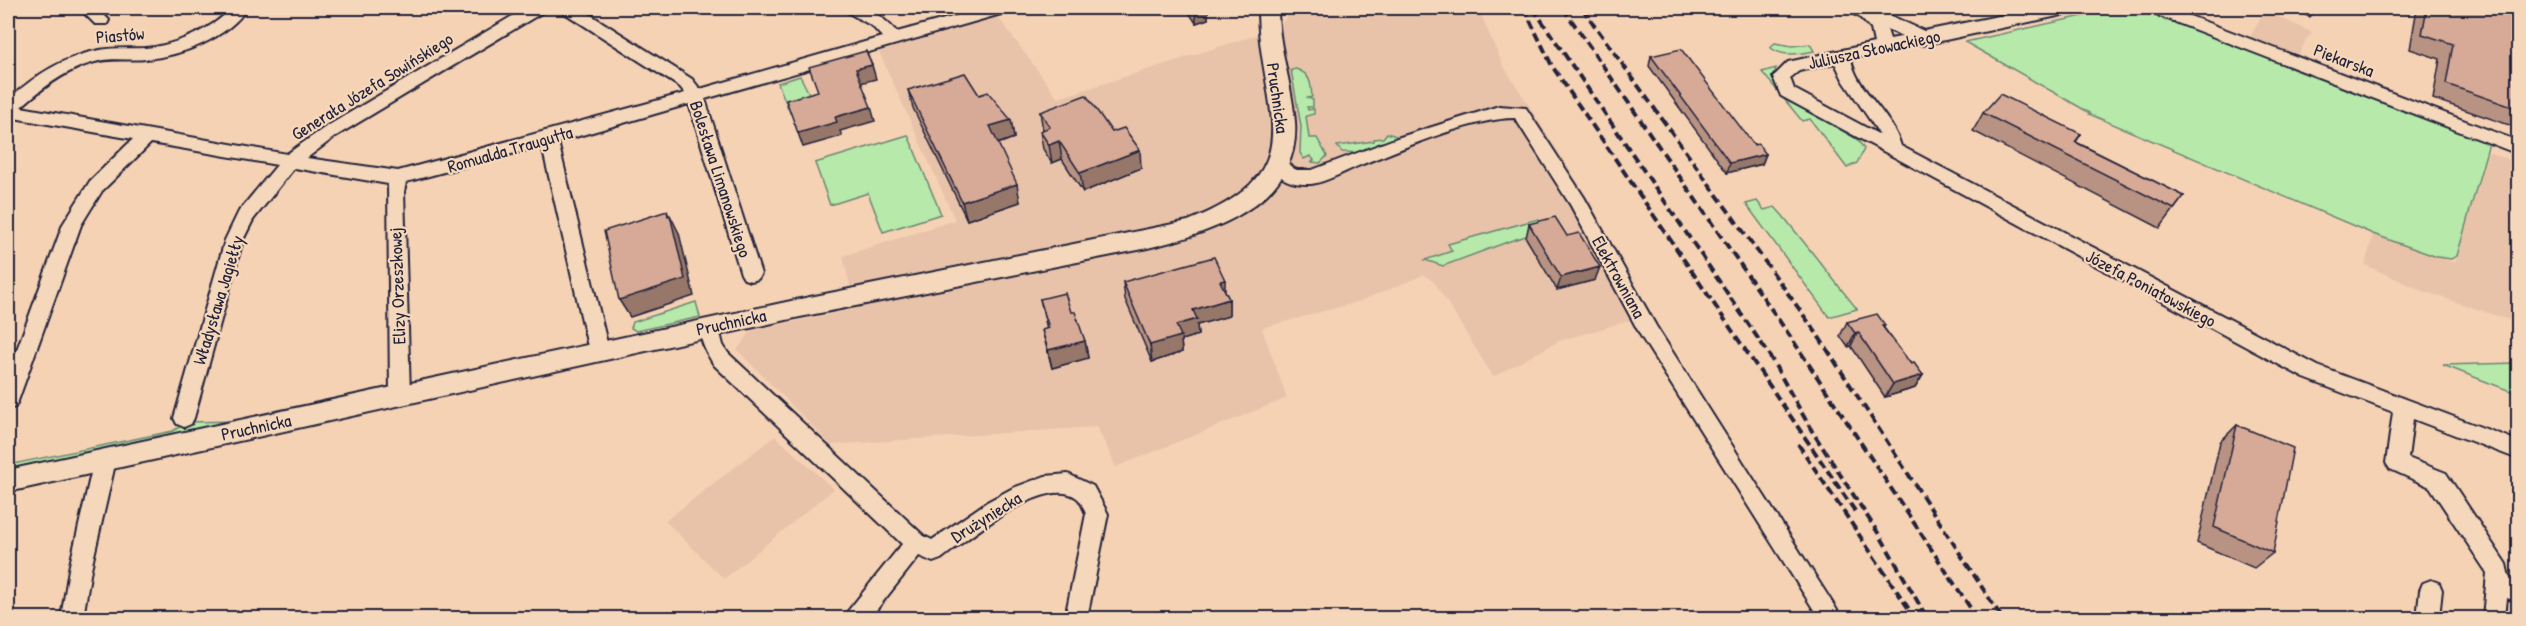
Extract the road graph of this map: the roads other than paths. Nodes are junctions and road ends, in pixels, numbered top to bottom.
1 (87, 8) edge
2 (240, 8) edge
3 (537, 8) edge
4 (568, 8) edge
5 (853, 8) edge
6 (1002, 8) edge
7 (1269, 8) edge
8 (1858, 8) edge
9 (2067, 8) edge
10 (2155, 8) edge
11 (101, 20) dead end
12 (1922, 38) junction
13 (894, 39) junction
14 (1883, 45) junction
15 (1842, 54) junction
16 (695, 95) junction
17 (1796, 98) joint
18 (8, 110) edge
19 (147, 135) junction
20 (549, 139) junction
21 (2518, 148) edge
22 (1894, 151) junction
23 (290, 161) junction
24 (1278, 164) junction
25 (398, 178) junction
26 (751, 274) dead end
27 (710, 327) junction
28 (600, 351) junction
29 (400, 395) junction
30 (8, 401) edge
31 (2404, 407) junction
32 (184, 418) dead end
33 (2518, 450) edge
34 (105, 460) junction
35 (8, 481) edge
36 (924, 548) junction
37 (2497, 582) junction
38 (2431, 590) dead end
39 (2518, 592) edge
40 (72, 618) edge
41 (856, 618) edge
42 (1076, 618) edge
43 (1831, 618) edge
44 (2430, 618) edge
45 (2493, 618) edge

1 - 11 street
2 - 18 street, Piastów
3 - 23 street, Generała Józefa Sowińskiego
4 - 16 street, Bolesława Limanowskiego
5 - 13 street
6 - 13 street, Romualda Traugutta
7 - 24 main road, Pruchnicka
8 - 12 main road
8 - 14 street
9 - 12 main road, Juliusza Słowackiego
10 - 21 street, Piekarska
12 - 14 street, Juliusza Słowackiego
13 - 16 street, Romualda Traugutta
14 - 15 street, Juliusza Słowackiego
15 - 17 street, Juliusza Słowackiego
15 - 22 street
16 - 20 street, Romualda Traugutta
16 - 26 street, Bolesława Limanowskiego
17 - 22 street, Józefa Poniatowskiego
18 - 19 street, Romualda Traugutta
19 - 23 street, Romualda Traugutta
19 - 30 street
20 - 25 street, Romualda Traugutta
20 - 28 street
22 - 31 street, Józefa Poniatowskiego
23 - 25 street, Romualda Traugutta
23 - 32 street, Władysława Jagiełły
24 - 27 main road, Pruchnicka
24 - 43 street, Elektrowniana
25 - 29 street, Elizy Orzeszkowej
27 - 28 main road, Pruchnicka
27 - 36 street
28 - 29 main road, Pruchnicka
29 - 34 main road, Pruchnicka
31 - 33 street, Józefa Poniatowskiego
31 - 37 street
34 - 35 main road, Pruchnicka
34 - 40 street
36 - 41 street, Drużyniecka
36 - 42 street, Drużyniecka
37 - 39 street
37 - 45 street
38 - 44 street

